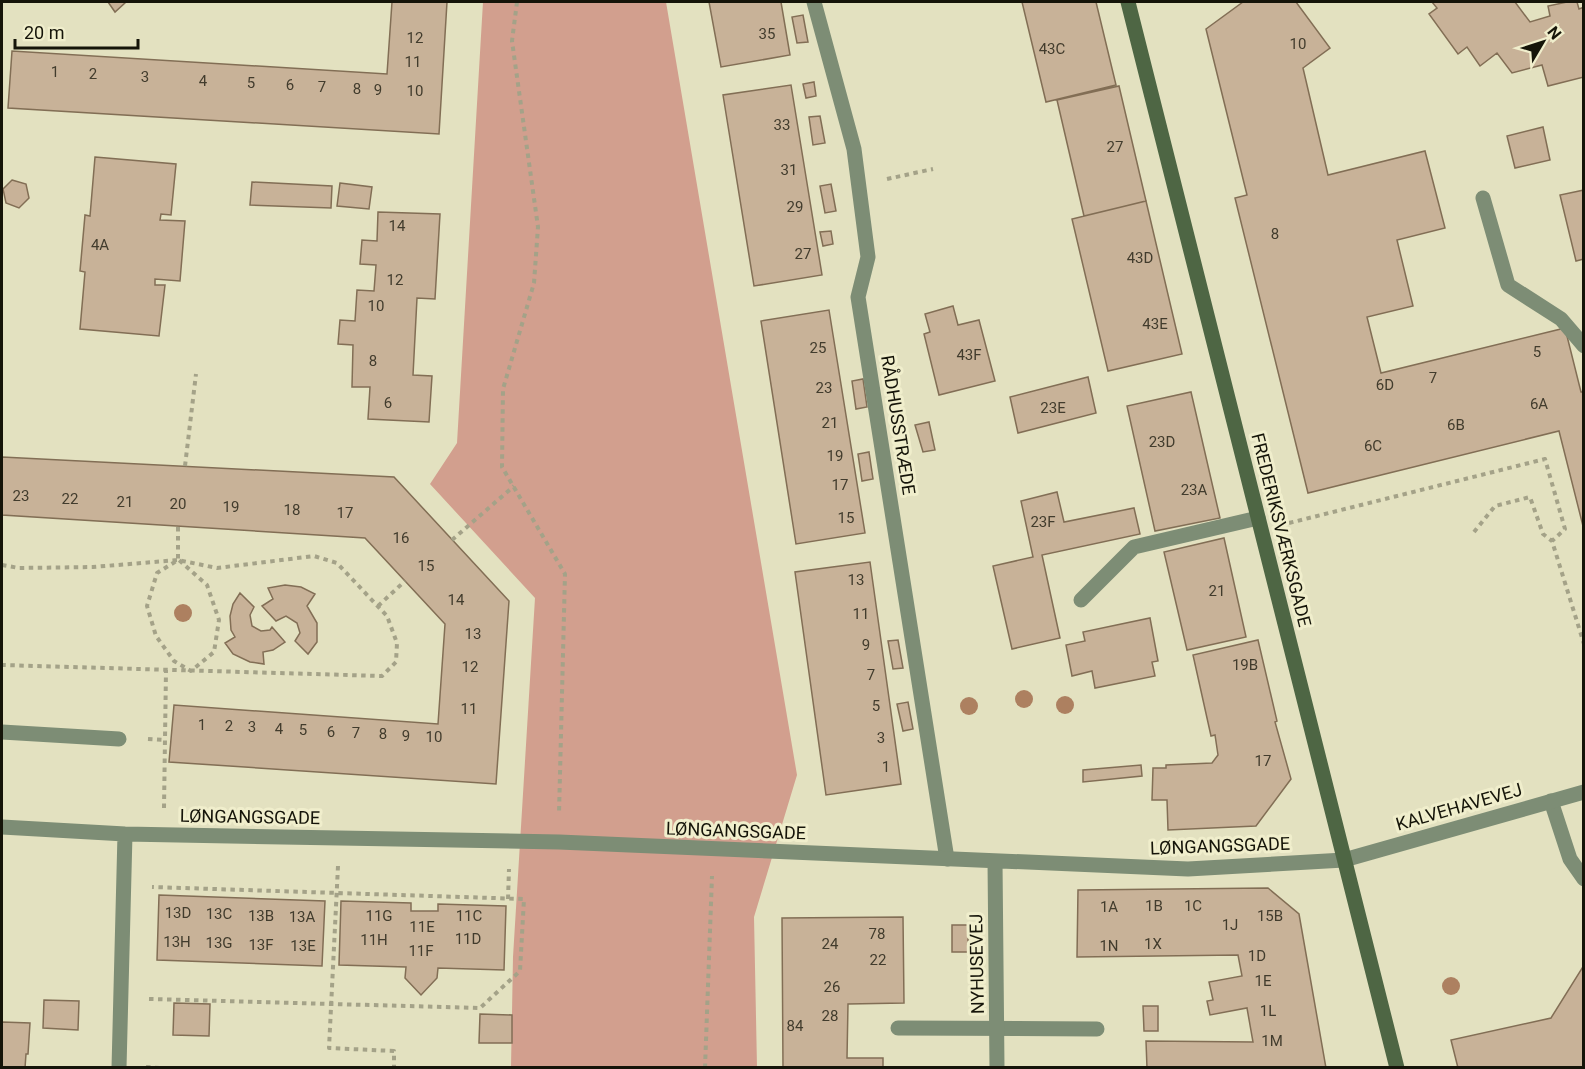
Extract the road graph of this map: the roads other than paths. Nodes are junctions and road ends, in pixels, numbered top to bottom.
1 (814, 2) edge
2 (1128, 2) edge
3 (1483, 198) dead end
4 (1584, 346) edge
5 (1260, 524) junction
6 (1081, 600) dead end
7 (2, 732) edge
8 (118, 739) dead end
9 (1584, 792) edge
10 (1551, 801) junction
11 (2, 827) edge
12 (125, 834) junction
13 (947, 859) junction
14 (1344, 860) junction
15 (995, 861) junction
16 (1584, 879) edge
17 (898, 1028) dead end
18 (997, 1029) junction
19 (1097, 1029) dead end
20 (119, 1068) edge
21 (997, 1068) edge
22 (1397, 1068) edge

1 - 13 street, RÅDHUSSTRÆDE
2 - 5 street, FREDERIKSVÆRKSGADE
3 - 4 street
5 - 6 street
5 - 14 street, FREDERIKSVÆRKSGADE
7 - 8 street
9 - 10 street, KALVEHAVEVEJ
10 - 14 street, KALVEHAVEVEJ
10 - 16 street
11 - 12 street, LØNGANGSGADE
12 - 13 street, LØNGANGSGADE
12 - 20 street
13 - 15 street, LØNGANGSGADE
14 - 15 street, LØNGANGSGADE
14 - 22 street, FREDERIKSVÆRKSGADE
15 - 18 street, NYHUSEVEJ
17 - 18 street
18 - 19 street
18 - 21 street, NYHUSEVEJ

